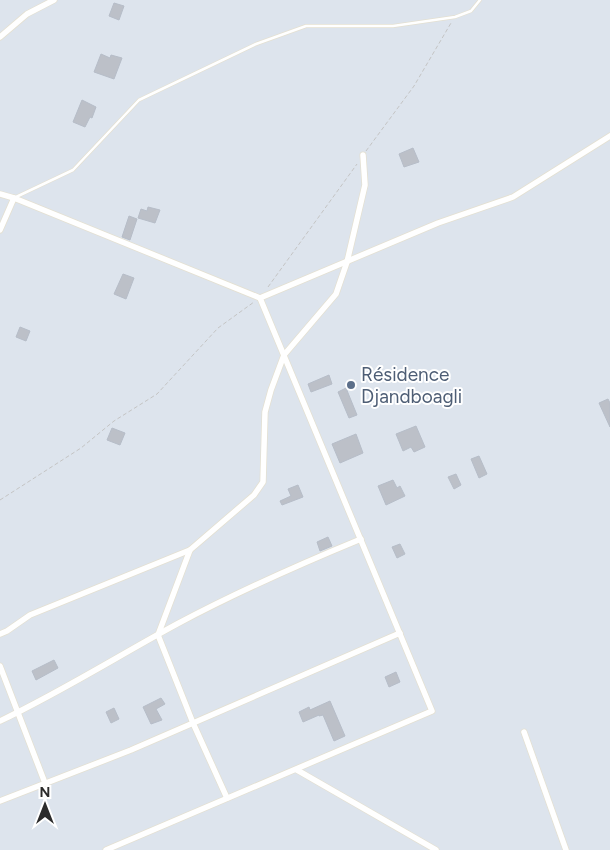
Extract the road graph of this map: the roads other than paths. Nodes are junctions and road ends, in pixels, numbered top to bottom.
1 (54, 0) edge
2 (480, 0) edge
3 (0, 37) edge
4 (610, 136) edge
5 (363, 155) road end
6 (0, 194) edge
7 (14, 198) junction
8 (0, 230) edge
9 (347, 262) junction
10 (260, 298) junction
11 (284, 355) junction
12 (361, 539) junction
13 (190, 550) junction
14 (400, 633) junction
15 (0, 634) edge
16 (158, 635) junction
17 (0, 666) edge
18 (18, 712) junction
19 (0, 721) edge
20 (194, 723) junction
21 (524, 732) dead end
22 (297, 770) junction
23 (45, 783) junction
24 (227, 798) junction
25 (0, 801) edge
26 (106, 850) edge
27 (436, 850) edge
28 (566, 850) edge

1 - 3 street
2 - 7 lane
4 - 9 street
5 - 9 street
6 - 7 street
7 - 8 street
7 - 10 street
9 - 10 street
9 - 11 street
10 - 11 street
11 - 12 street
11 - 13 street
12 - 14 street
12 - 16 street
13 - 15 street
13 - 16 street
14 - 20 street
14 - 22 street
16 - 18 street
16 - 20 street
17 - 18 street
18 - 19 street
18 - 23 street
20 - 23 street
20 - 24 street
21 - 28 street
22 - 24 street
22 - 27 street
23 - 25 street
24 - 26 street

